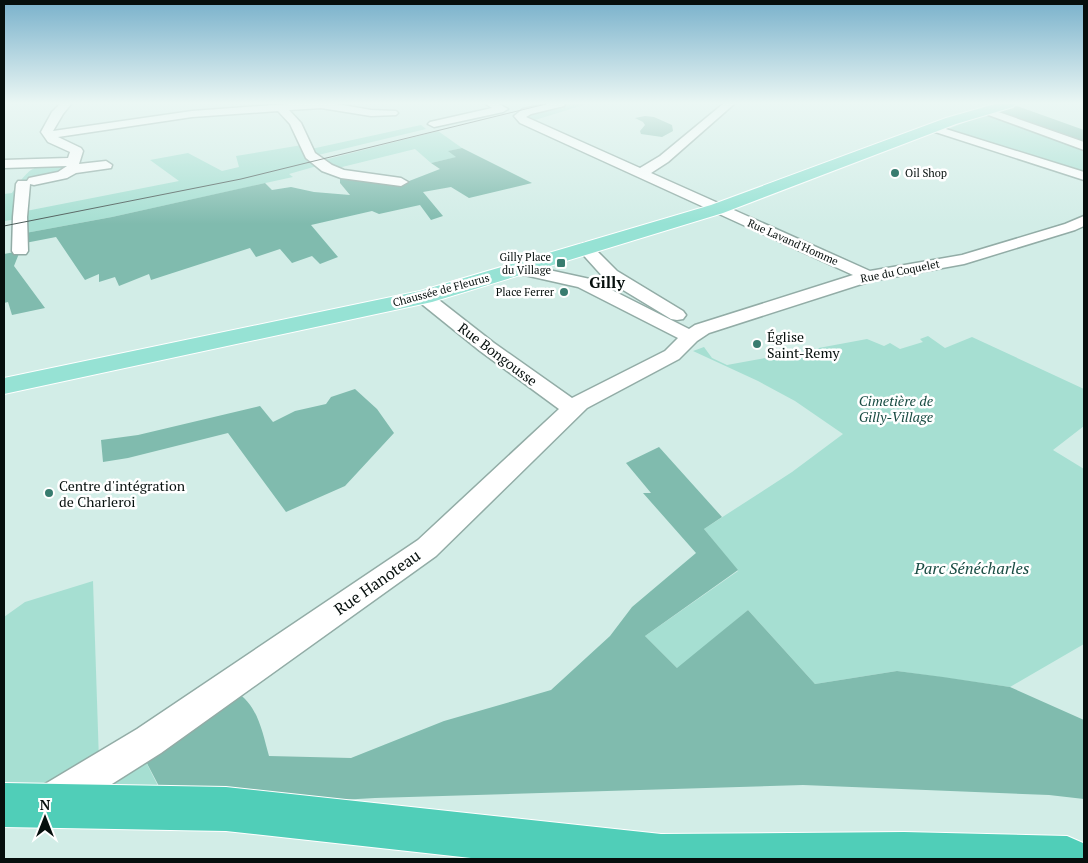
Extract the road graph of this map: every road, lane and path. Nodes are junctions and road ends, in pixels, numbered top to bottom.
1 (63, 144) edge
2 (305, 144) edge
3 (577, 144) edge
4 (681, 144) edge
5 (888, 144) edge
6 (997, 144) edge
7 (4, 164) edge
8 (106, 165) dead end
9 (72, 168) junction
10 (642, 173) junction
11 (1084, 176) edge
12 (402, 182) dead end
13 (717, 209) junction
14 (1080, 227) edge
15 (585, 248) junction
16 (20, 251) dead end
17 (517, 268) junction
18 (868, 276) junction
19 (424, 297) junction
20 (696, 333) junction
21 (4, 386) edge
22 (573, 409) junction
23 (24, 805) edge
24 (659, 856) junction
25 (574, 859) edge
26 (1068, 859) edge

1 - 9 street
2 - 12 street
3 - 10 street, Rue Lavand'Homme
4 - 10 street
5 - 13 main road, Chaussée de Fleurus
6 - 11 street
7 - 9 street
8 - 9 street
9 - 16 street
10 - 13 street, Rue Lavand'Homme
13 - 15 main road, Chaussée de Fleurus
13 - 18 street, Rue Lavand'Homme
14 - 18 street, Rue du Coquelet
15 - 17 main road, Chaussée de Fleurus
15 - 20 street
17 - 19 main road, Chaussée de Fleurus
17 - 20 street
18 - 20 street, Rue du Coquelet
19 - 21 main road, Chaussée de Fleurus
19 - 22 street, Rue Bongousse
20 - 22 street, Rue Hanoteau
22 - 23 street, Rue Hanoteau
23 - 24 highway
24 - 25 highway
24 - 26 highway

